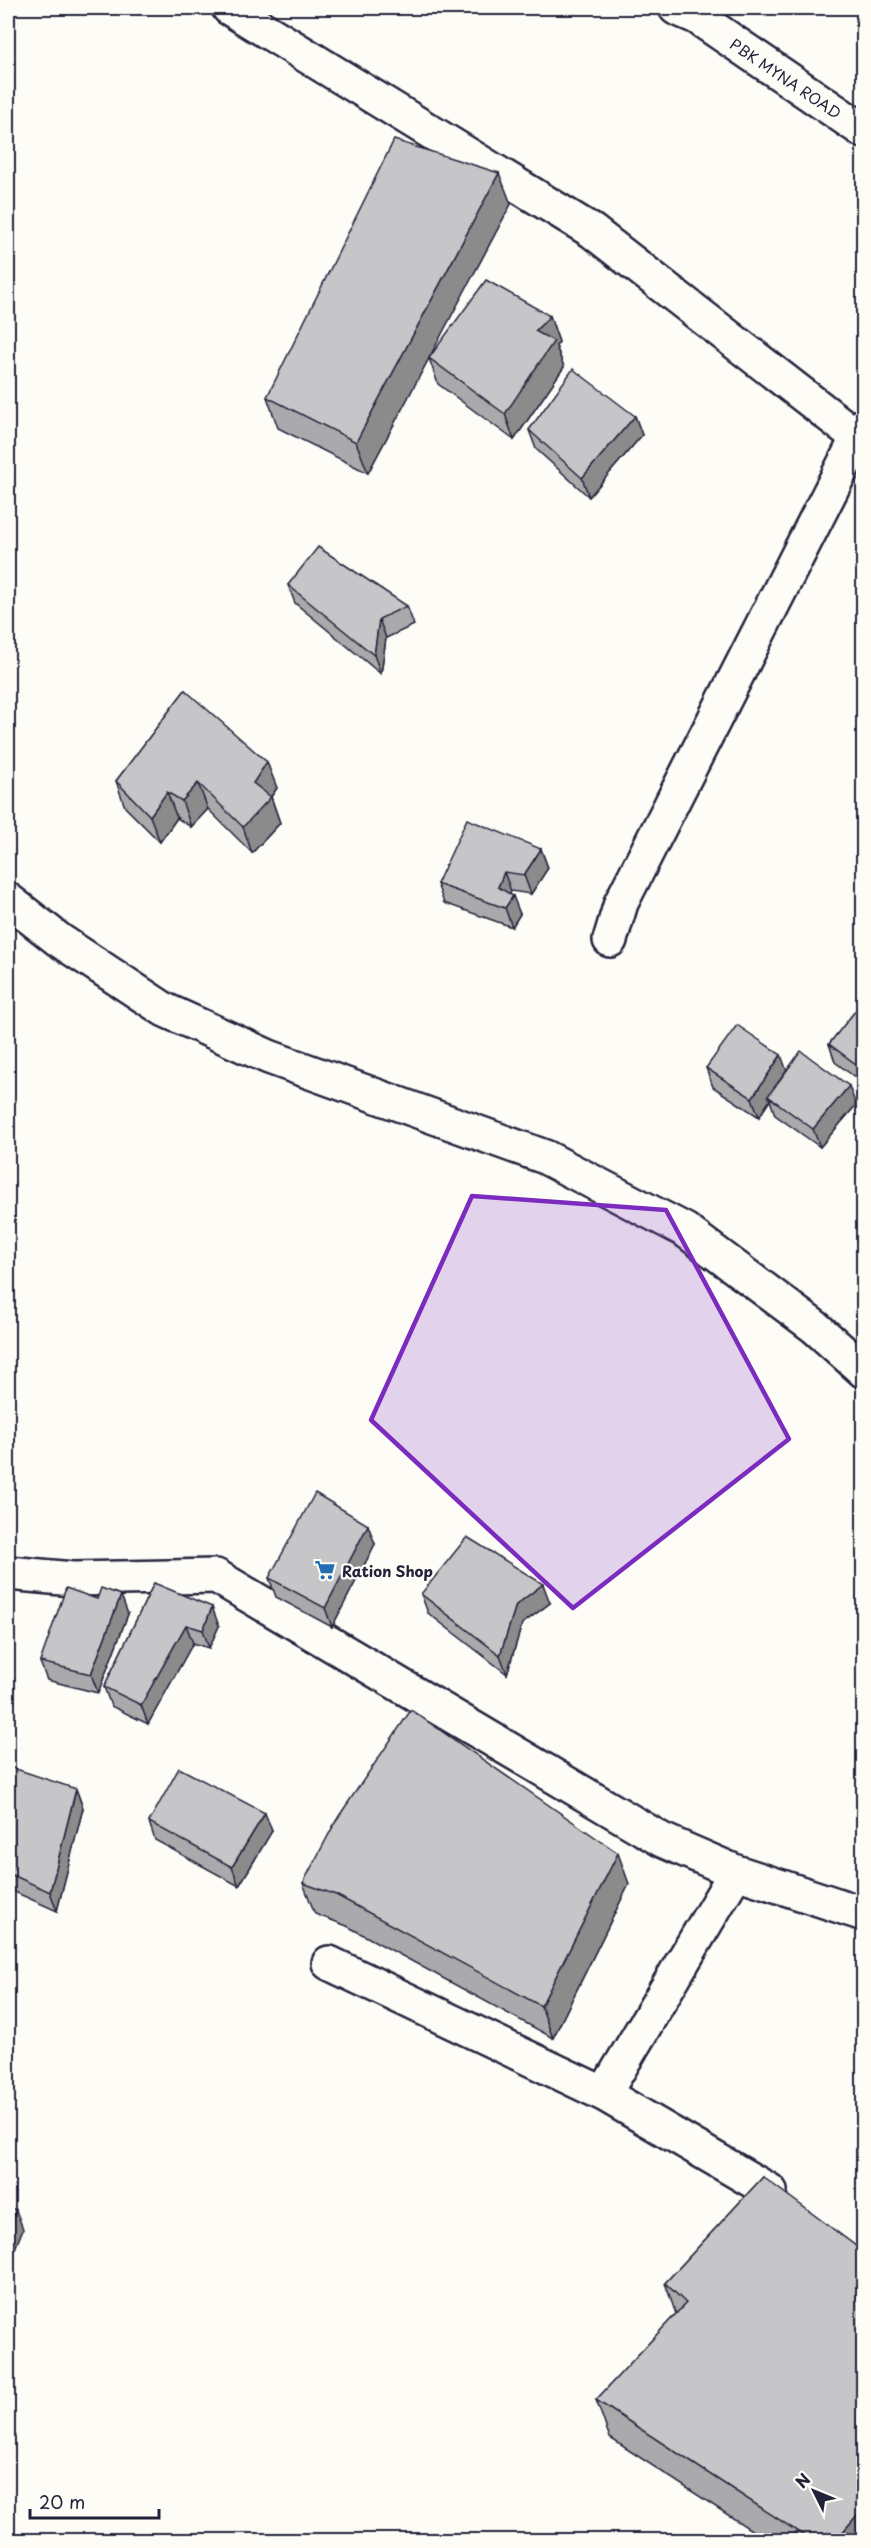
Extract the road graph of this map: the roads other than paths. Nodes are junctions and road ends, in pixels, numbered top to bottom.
1 (229, 8) edge
2 (676, 8) edge
3 (864, 131) edge
4 (860, 431) edge
5 (8, 900) edge
6 (610, 940) dead end
7 (864, 1371) edge
8 (8, 1573) edge
9 (736, 1872) junction
10 (864, 1914) edge
11 (329, 1963) dead end
12 (604, 2094) junction
13 (770, 2191) edge

1 - 4 street
2 - 3 street, PBK MYNA ROAD
4 - 6 street
5 - 7 street
8 - 9 street
9 - 10 street
9 - 12 street
11 - 12 street
12 - 13 street

